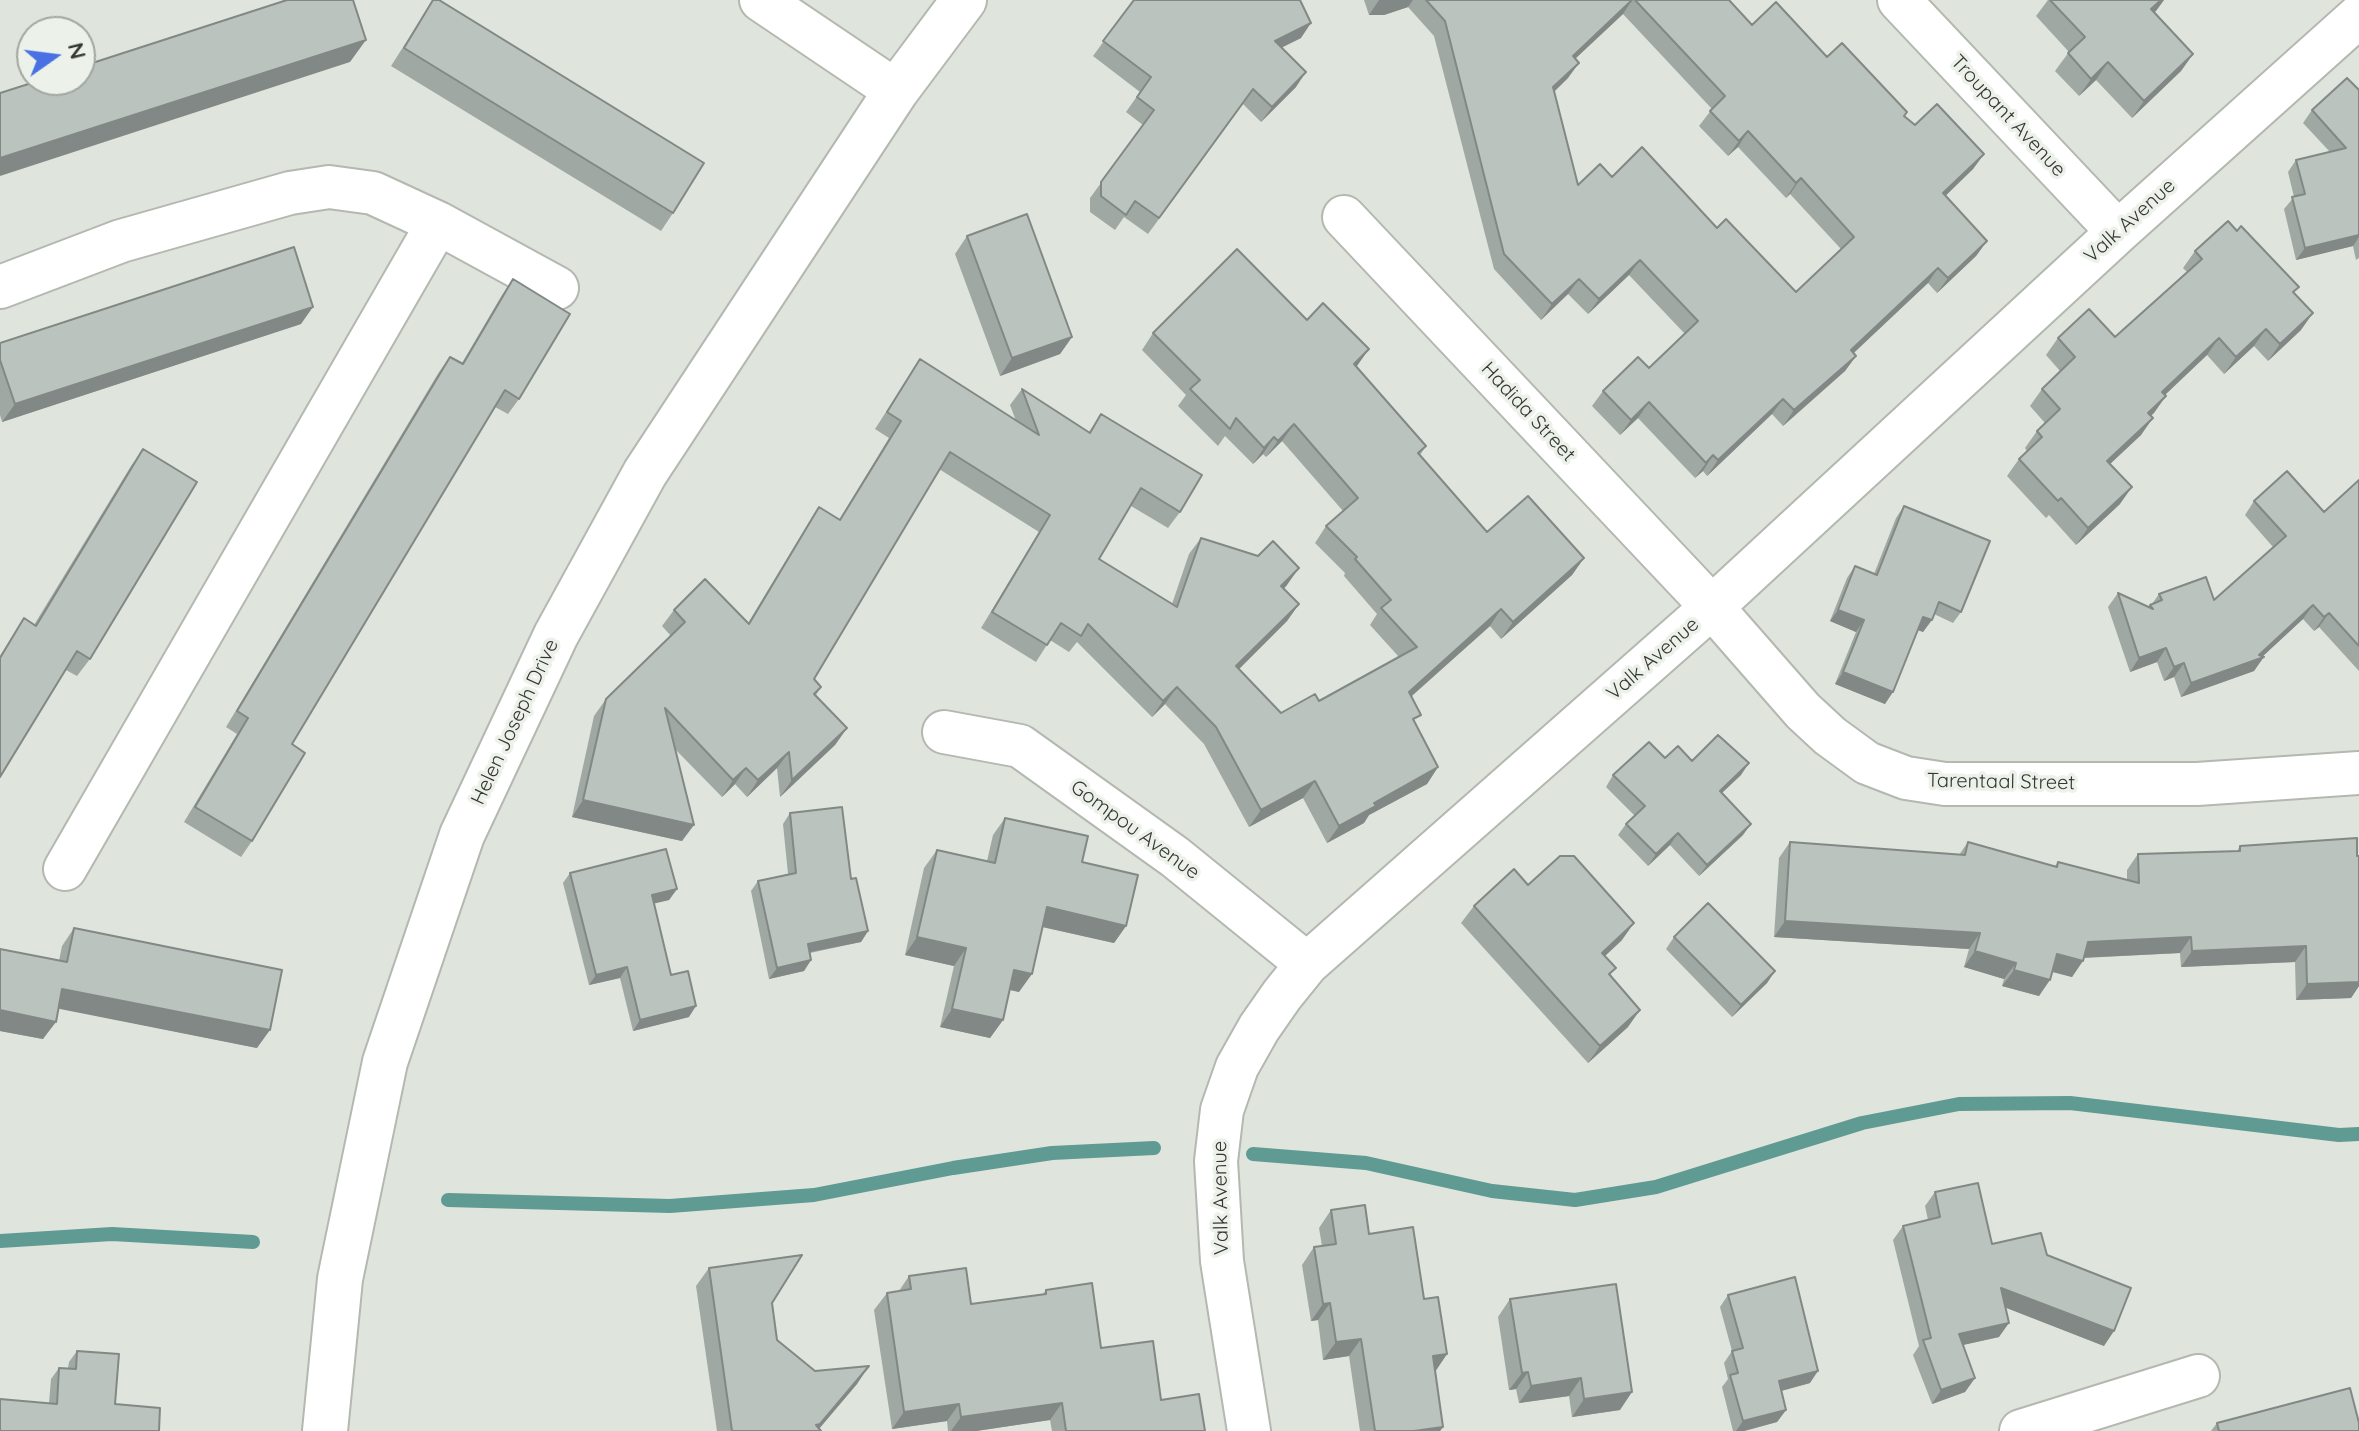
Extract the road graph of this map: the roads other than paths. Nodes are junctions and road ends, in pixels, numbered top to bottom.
1 (761, 0) edge
2 (964, 0) edge
3 (1899, 0) edge
4 (2359, 16) edge
5 (896, 91) junction
6 (1344, 217) dead end
7 (438, 223) junction
8 (2118, 232) junction
9 (0, 287) edge
10 (557, 288) dead end
11 (1712, 607) junction
12 (944, 732) dead end
13 (2359, 773) edge
14 (65, 869) dead end
15 (1307, 964) junction
16 (2198, 1376) dead end
17 (325, 1431) edge
18 (1249, 1431) edge
19 (2021, 1431) edge

1 - 5 street
2 - 5 street, Helen Joseph Drive
3 - 8 street, Troupant Avenue
4 - 8 street, Valk Avenue
5 - 17 street, Helen Joseph Drive
6 - 11 street, Hadida Street
7 - 9 street
7 - 10 street
7 - 14 street
8 - 11 street, Valk Avenue
11 - 13 street, Tarentaal Street
11 - 15 street, Valk Avenue
12 - 15 street, Gompou Avenue
15 - 18 street, Valk Avenue
16 - 19 street

